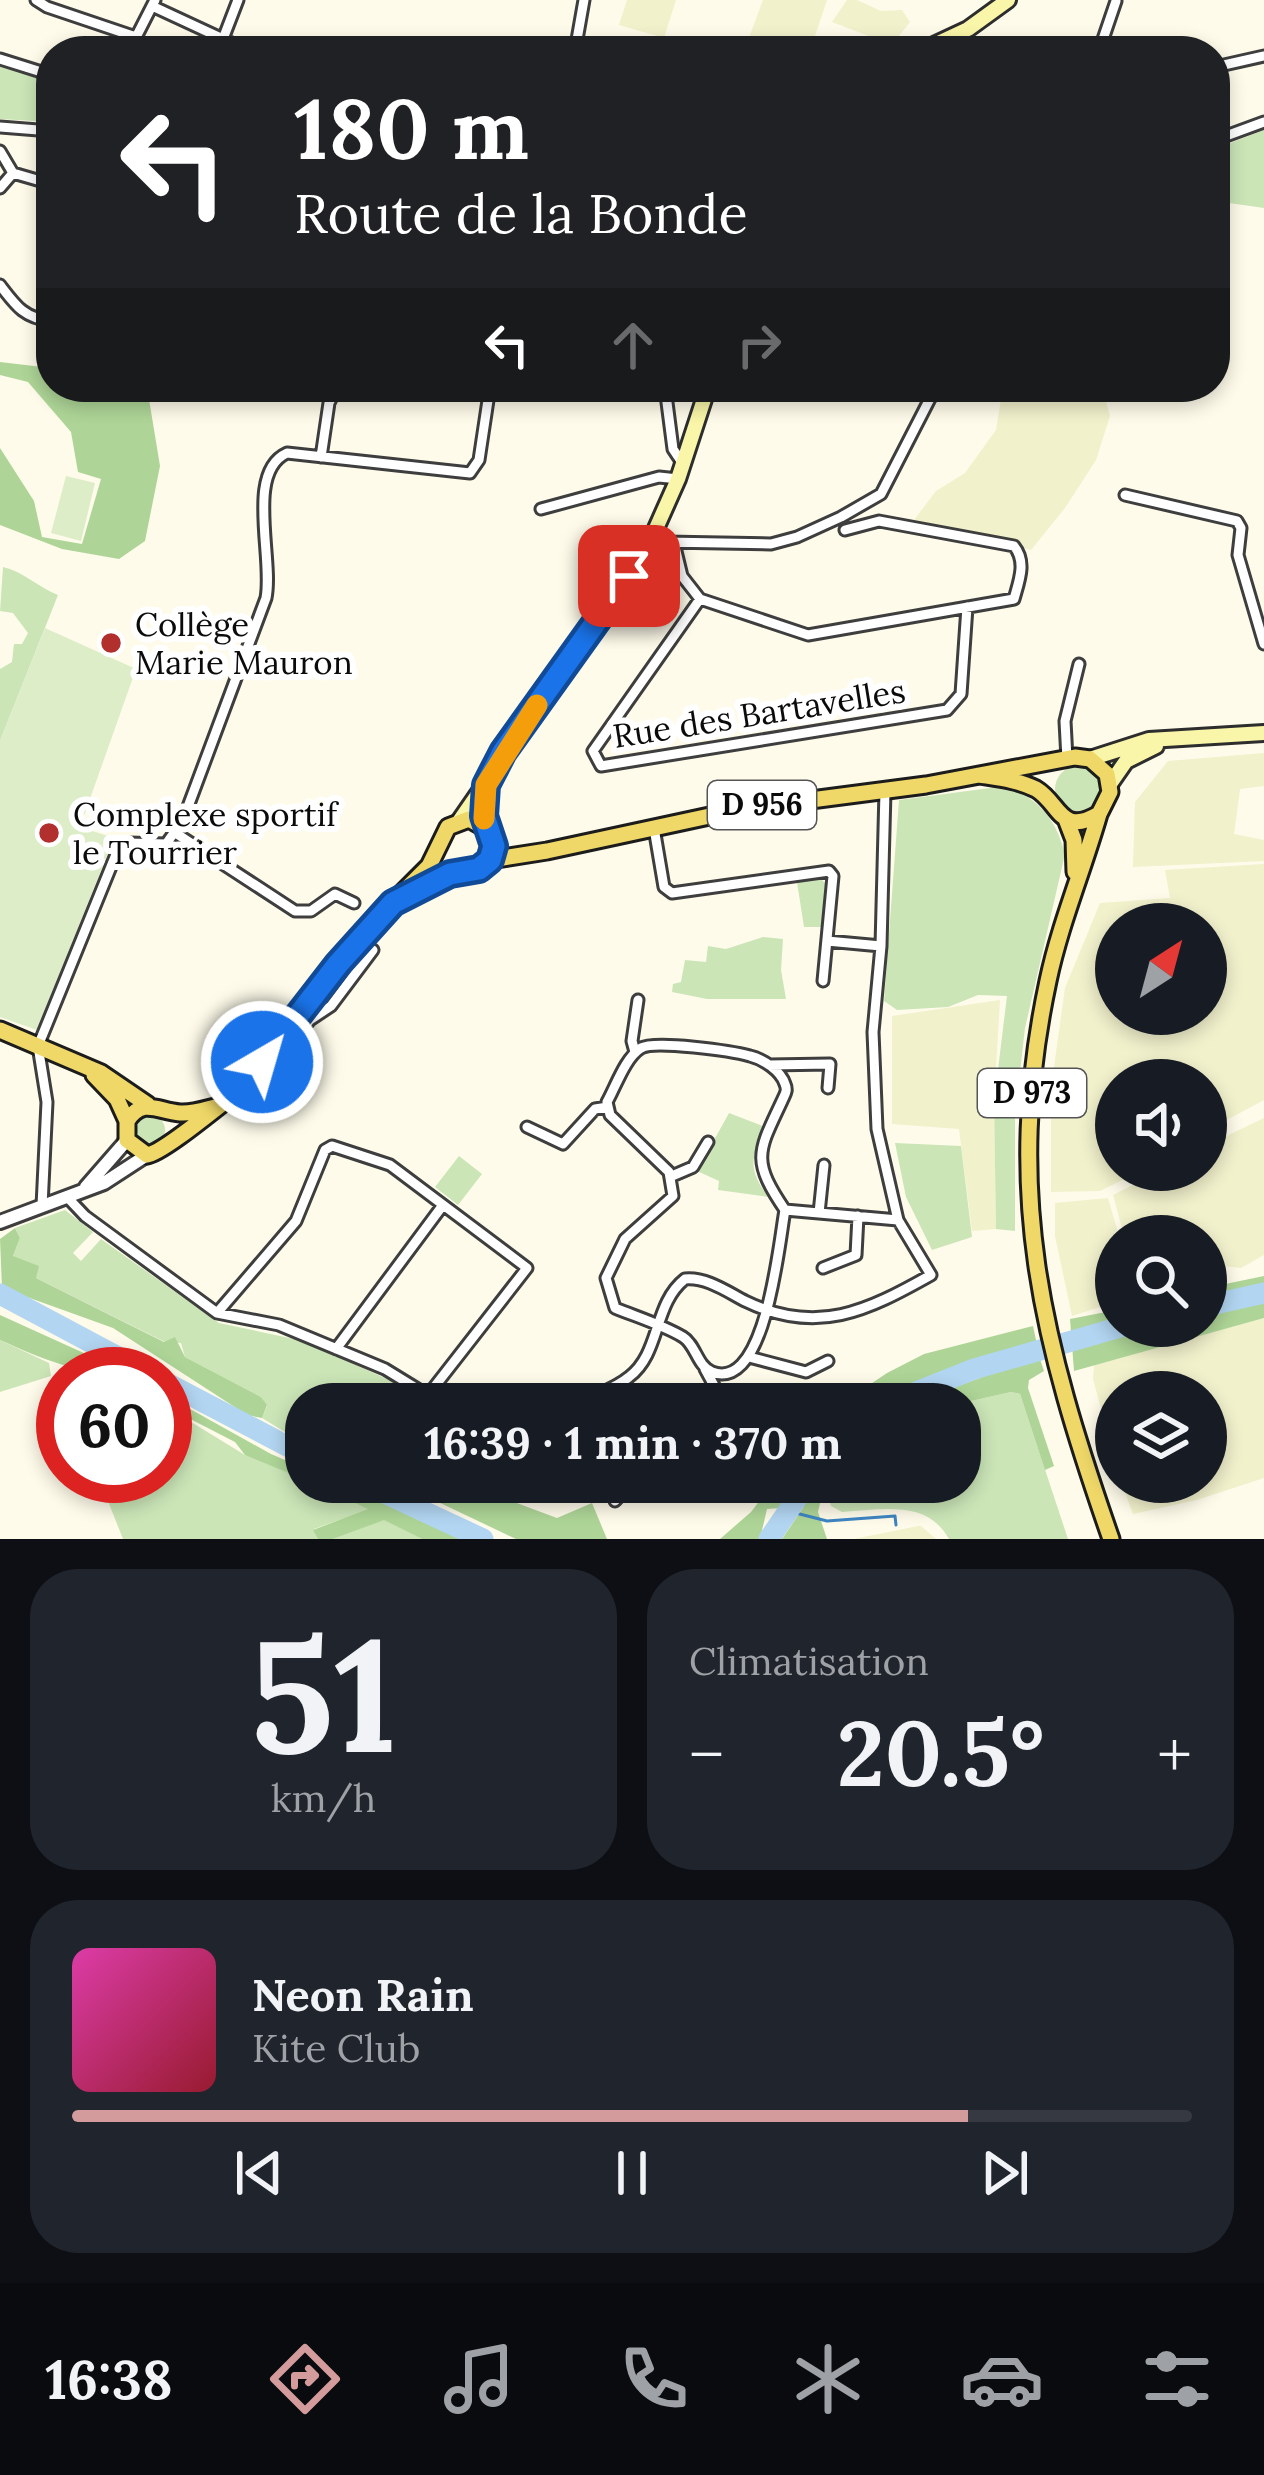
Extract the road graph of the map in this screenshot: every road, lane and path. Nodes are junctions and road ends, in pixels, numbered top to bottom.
1 (36, 0) edge
2 (238, 0) edge
3 (584, 0) edge
4 (1008, 0) edge
5 (1117, 1) edge
6 (154, 3) edge
7 (133, 36) edge
8 (137, 36) edge
9 (217, 36) edge
10 (224, 36) edge
11 (578, 36) edge
12 (952, 36) edge
13 (1104, 36) edge
14 (1264, 56) edge
15 (0, 59) edge
16 (1230, 64) edge
17 (36, 70) edge
18 (1264, 122) edge
19 (0, 127) edge
20 (36, 129) edge
21 (1230, 134) edge
22 (0, 151) edge
23 (13, 173) junction
24 (36, 180) edge
25 (0, 188) edge
26 (0, 285) edge
27 (36, 319) edge
28 (330, 402) edge
29 (488, 402) edge
30 (666, 402) edge
31 (704, 402) edge
32 (928, 402) edge
33 (669, 420) junction
34 (697, 425) junction
35 (321, 457) junction
36 (680, 471) junction
37 (1125, 495) dead end
38 (541, 509) dead end
39 (845, 530) dead end
40 (653, 537) junction
41 (674, 543) junction
42 (700, 599) junction
43 (968, 607) junction
44 (1264, 644) edge
45 (1079, 664) dead end
46 (1264, 733) edge
47 (1177, 737) junction
48 (1090, 759) junction
49 (1063, 761) junction
50 (979, 775) junction
51 (1110, 784) junction
52 (486, 785) junction
53 (885, 791) junction
54 (1047, 796) junction
55 (1099, 814) junction
56 (1066, 819) junction
57 (460, 820) junction
58 (654, 828) junction
59 (489, 832) junction
60 (177, 834) junction
61 (441, 848) junction
62 (547, 851) junction
63 (490, 860) junction
64 (459, 871) junction
65 (1074, 886) junction
66 (354, 903) dead end
67 (393, 903) junction
68 (827, 941) junction
69 (881, 946) junction
70 (373, 950) dead end
71 (823, 981) dead end
72 (638, 1000) dead end
73 (0, 1030) edge
74 (38, 1046) junction
75 (635, 1052) junction
76 (262, 1062) junction
77 (77, 1064) junction
78 (769, 1064) junction
79 (828, 1088) dead end
80 (219, 1106) junction
81 (608, 1107) junction
82 (156, 1108) junction
83 (127, 1121) junction
84 (527, 1127) dead end
85 (174, 1138) junction
86 (127, 1140) junction
87 (708, 1142) dead end
88 (147, 1155) junction
89 (824, 1165) dead end
90 (672, 1176) junction
91 (75, 1195) junction
92 (443, 1205) junction
93 (42, 1206) junction
94 (784, 1210) junction
95 (819, 1213) junction
96 (858, 1216) junction
97 (898, 1220) junction
98 (0, 1222) edge
99 (823, 1268) dead end
100 (767, 1312) junction
101 (217, 1313) junction
102 (657, 1325) junction
103 (336, 1348) junction
104 (749, 1357) junction
105 (828, 1361) dead end
106 (703, 1365) junction
107 (409, 1383) edge
108 (437, 1383) edge
109 (619, 1383) edge
110 (713, 1383) edge
111 (1112, 1539) edge

1 - 7 street
2 - 10 street
3 - 11 street
4 - 12 main road
5 - 13 street
6 - 8 street
6 - 9 street
14 - 16 street
15 - 17 street
18 - 21 street
19 - 20 street
22 - 23 street
23 - 24 street
23 - 25 street
26 - 27 street
28 - 35 street
29 - 35 street
30 - 33 street
31 - 34 main road
32 - 41 street
33 - 34 street
33 - 36 street
34 - 36 main road
35 - 60 street
36 - 38 street
36 - 40 main road
37 - 44 street
39 - 43 street
40 - 41 street
40 - 52 main road
41 - 42 street
42 - 43 street
42 - 43 street, Rue des Bartavelles
45 - 49 street
46 - 47 main road
47 - 48 main road
47 - 51 main road
48 - 49 main road
48 - 51 main road
49 - 50 main road, D 956
49 - 54 main road
50 - 53 main road, D 956
50 - 54 main road, D 956
51 - 55 main road
52 - 57 main road
52 - 59 main road
53 - 58 main road, D 956
53 - 69 street
54 - 56 main road
55 - 56 main road
55 - 65 main road, D 973
56 - 65 main road, D 973
57 - 59 main road
57 - 61 main road
58 - 62 main road, D 956
58 - 68 street
59 - 62 main road, D 956
59 - 63 main road
60 - 66 street
60 - 74 street
61 - 64 main road
61 - 67 main road
62 - 63 main road, D 956
63 - 64 main road
64 - 67 main road
65 - 111 main road, D 973
67 - 76 main road
68 - 69 street
68 - 71 street
69 - 97 street
70 - 76 street
72 - 75 street
73 - 74 main road
74 - 77 main road
74 - 93 street
75 - 78 street
75 - 81 street
76 - 80 main road
77 - 82 main road
77 - 83 main road
78 - 79 street
78 - 94 street
80 - 82 main road
80 - 85 main road
81 - 84 street
81 - 90 street
82 - 83 main road
82 - 85 main road
83 - 86 main road
85 - 88 main road
86 - 88 main road
86 - 91 street
87 - 90 street
88 - 91 street
89 - 95 street
90 - 102 street
91 - 93 street
91 - 101 street
92 - 101 street
92 - 103 street
92 - 108 street
93 - 98 street
94 - 95 street
94 - 100 street
95 - 96 street
96 - 97 street
96 - 99 street
97 - 100 street
100 - 102 street
100 - 104 street
101 - 103 street
102 - 106 street
102 - 109 street
103 - 107 street
104 - 105 street
104 - 106 street
106 - 110 street

